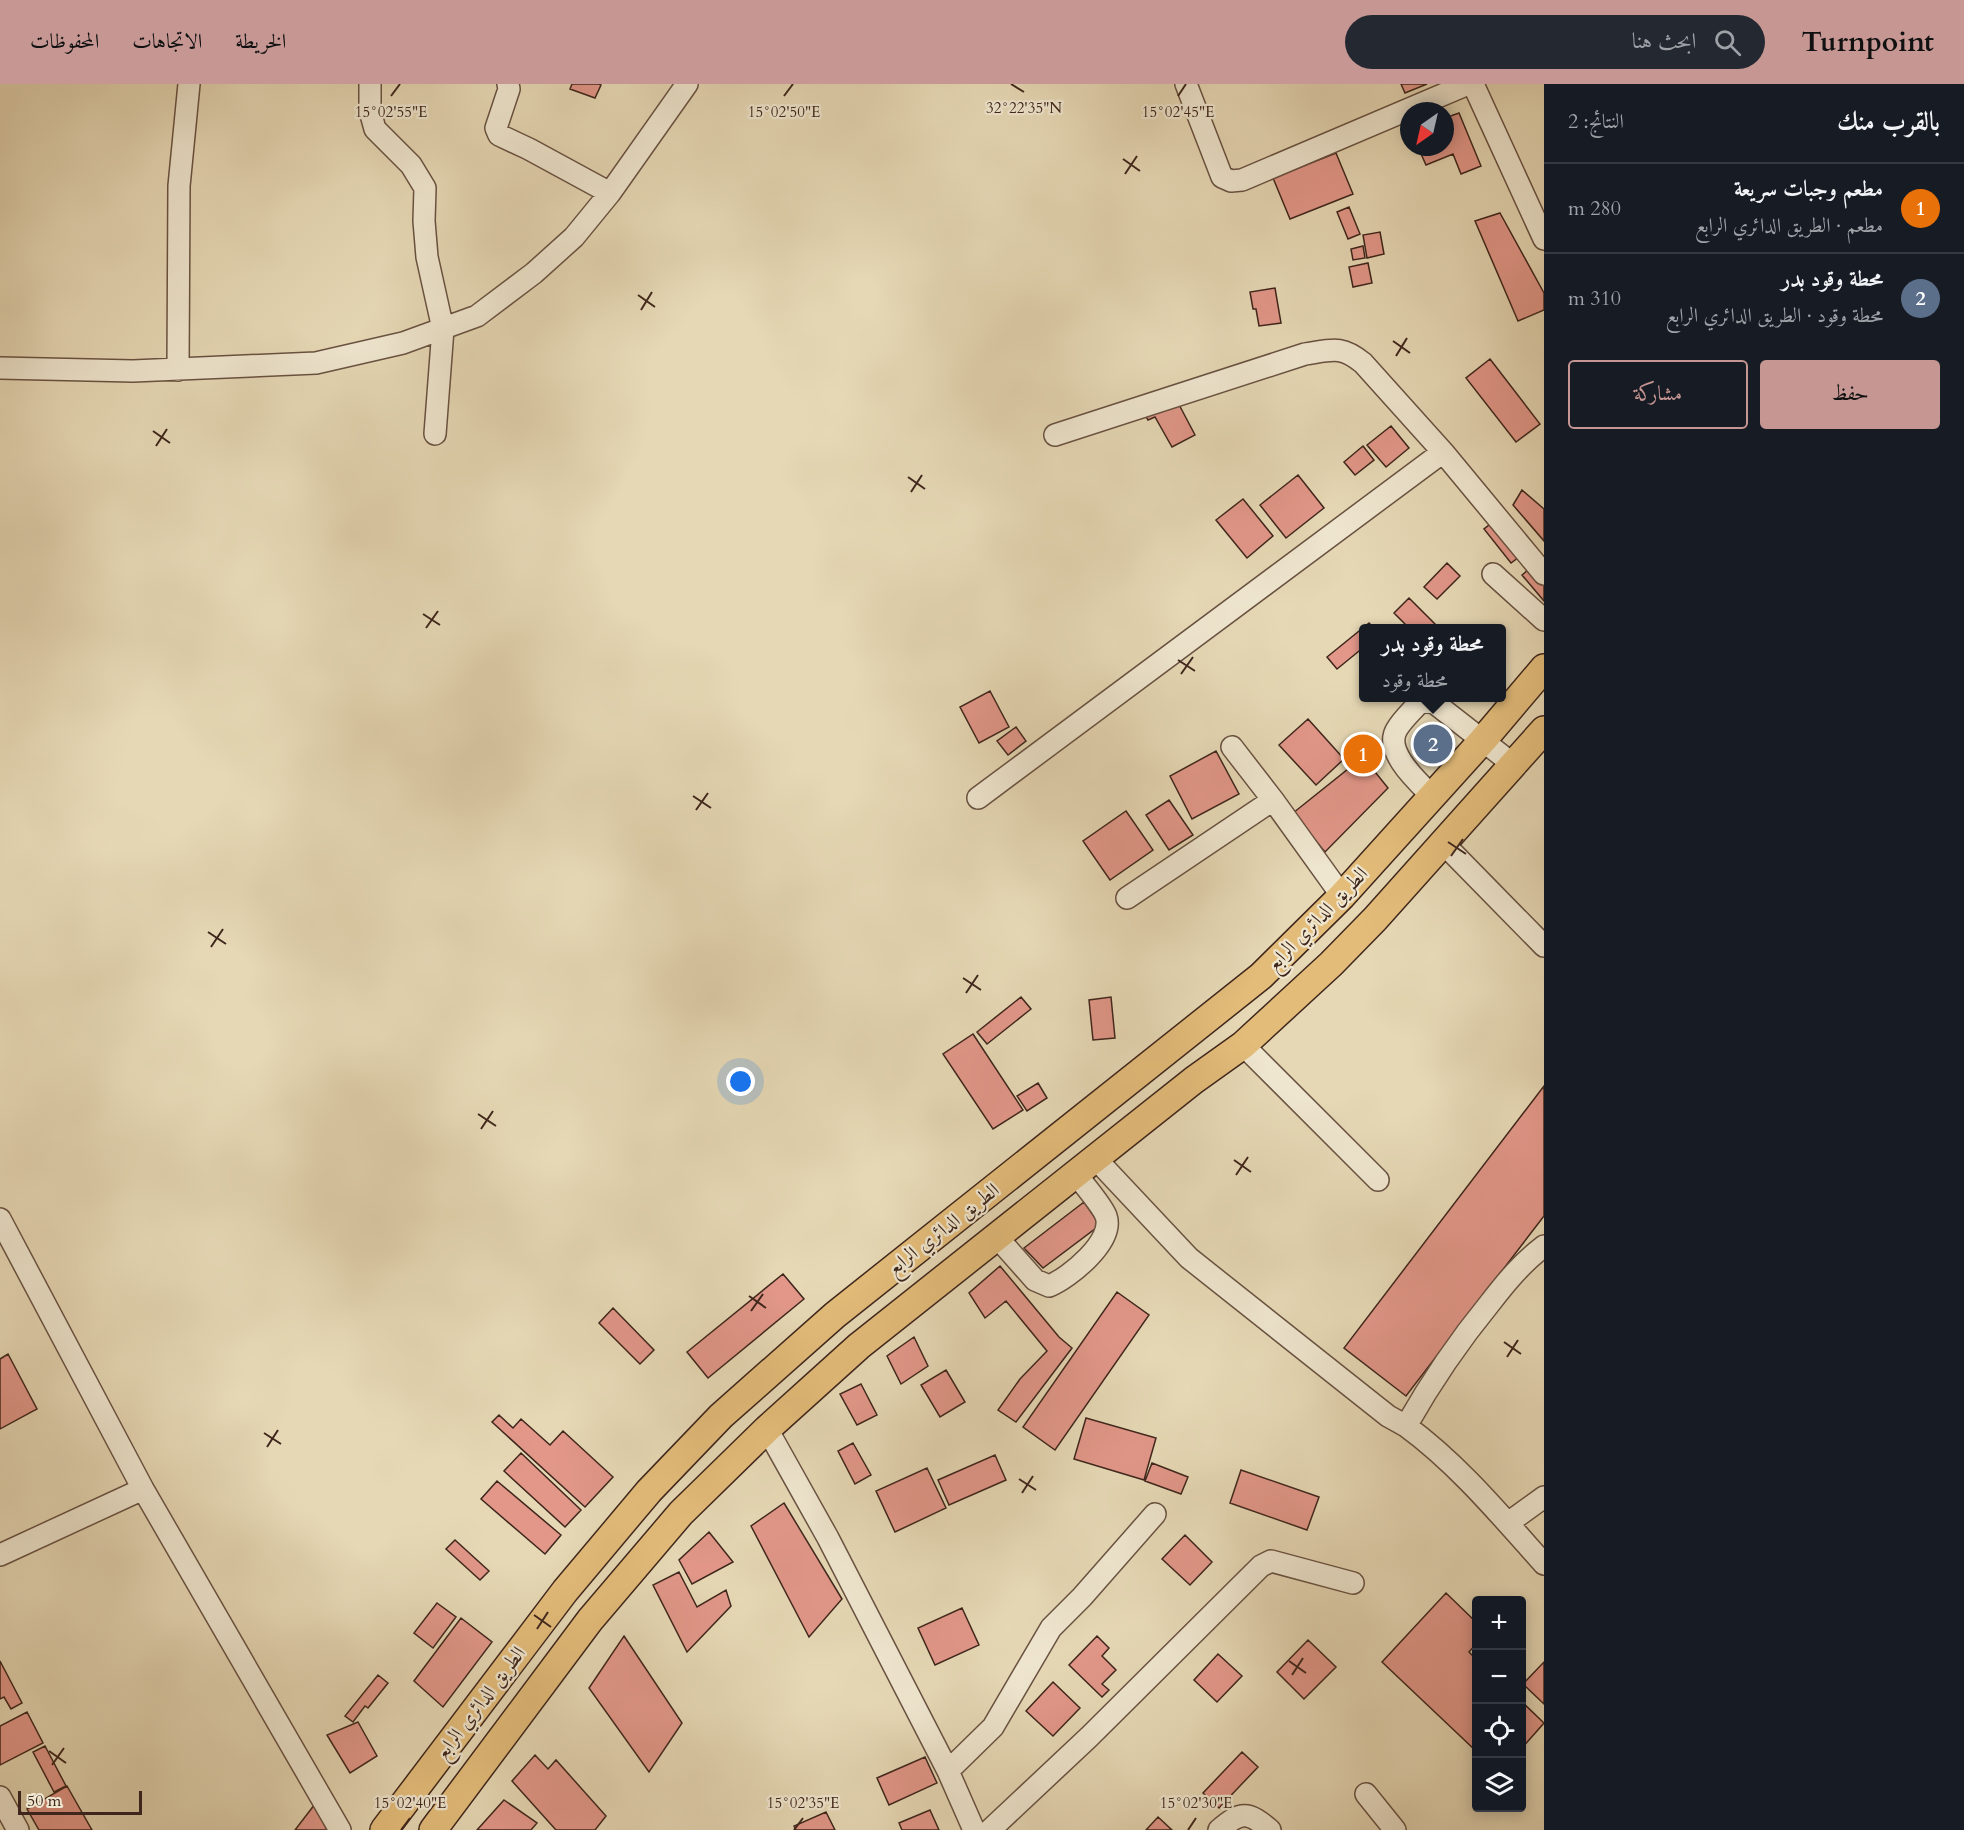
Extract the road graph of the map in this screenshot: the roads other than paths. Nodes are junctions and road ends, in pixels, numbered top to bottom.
1 (189, 84) edge
2 (370, 84) edge
3 (508, 84) edge
4 (687, 84) edge
5 (1186, 84) edge
6 (1468, 84) edge
7 (1473, 84) edge
8 (610, 193) junction
9 (1544, 239) edge
10 (443, 329) junction
11 (0, 368) edge
12 (178, 370) junction
13 (435, 434) dead end
14 (1055, 435) dead end
15 (1443, 452) junction
16 (1493, 574) dead end
17 (1544, 574) edge
18 (1544, 620) edge
19 (1544, 669) edge
20 (1544, 730) edge
21 (1483, 740) junction
22 (1232, 747) dead end
23 (1514, 765) junction
24 (1432, 796) junction
25 (978, 798) dead end
26 (1273, 800) junction
27 (1442, 842) junction
28 (1342, 896) junction
29 (1127, 898) dead end
30 (1544, 946) edge
31 (1243, 1045) junction
32 (1085, 1166) junction
33 (1378, 1180) dead end
34 (0, 1219) edge
35 (997, 1237) junction
36 (1544, 1246) edge
37 (1406, 1426) junction
38 (767, 1429) junction
39 (143, 1489) junction
40 (1544, 1497) edge
41 (1155, 1514) dead end
42 (1508, 1523) junction
43 (0, 1555) edge
44 (1544, 1564) edge
45 (1353, 1583) dead end
46 (948, 1771) junction
47 (1366, 1794) dead end
48 (0, 1797) edge
49 (18, 1830) edge
50 (340, 1830) edge
51 (384, 1830) edge
52 (433, 1830) edge
53 (974, 1830) edge
54 (990, 1830) edge
55 (1219, 1830) edge
56 (1270, 1830) edge
57 (1395, 1830) edge

1 - 12 street
2 - 10 street
3 - 8 street
4 - 8 street
5 - 6 street
7 - 9 street
8 - 10 street
10 - 12 street
10 - 13 street
11 - 12 street
14 - 15 street
15 - 17 street
15 - 25 street
16 - 18 street
19 - 21 main road, الطريق الدائري الرابع
20 - 23 main road, الطريق الدائري الرابع
21 - 23 street
21 - 24 main road, الطريق الدائري الرابع
21 - 24 street
22 - 26 street
23 - 27 main road, الطريق الدائري الرابع
24 - 28 main road, الطريق الدائري الرابع
26 - 28 street
26 - 29 street
27 - 30 street
27 - 31 main road, الطريق الدائري الرابع
28 - 51 main road, الطريق الدائري الرابع
31 - 32 main road, الطريق الدائري الرابع
31 - 33 street
32 - 35 main road, الطريق الدائري الرابع
32 - 35 street
32 - 37 street
34 - 39 street
35 - 38 main road, الطريق الدائري الرابع
36 - 37 street
37 - 42 street
38 - 46 street
38 - 52 main road, الطريق الدائري الرابع
39 - 43 street
39 - 50 street
40 - 42 street
41 - 46 street
42 - 44 street
45 - 54 street
46 - 53 street
47 - 57 street
48 - 49 street
55 - 56 street

